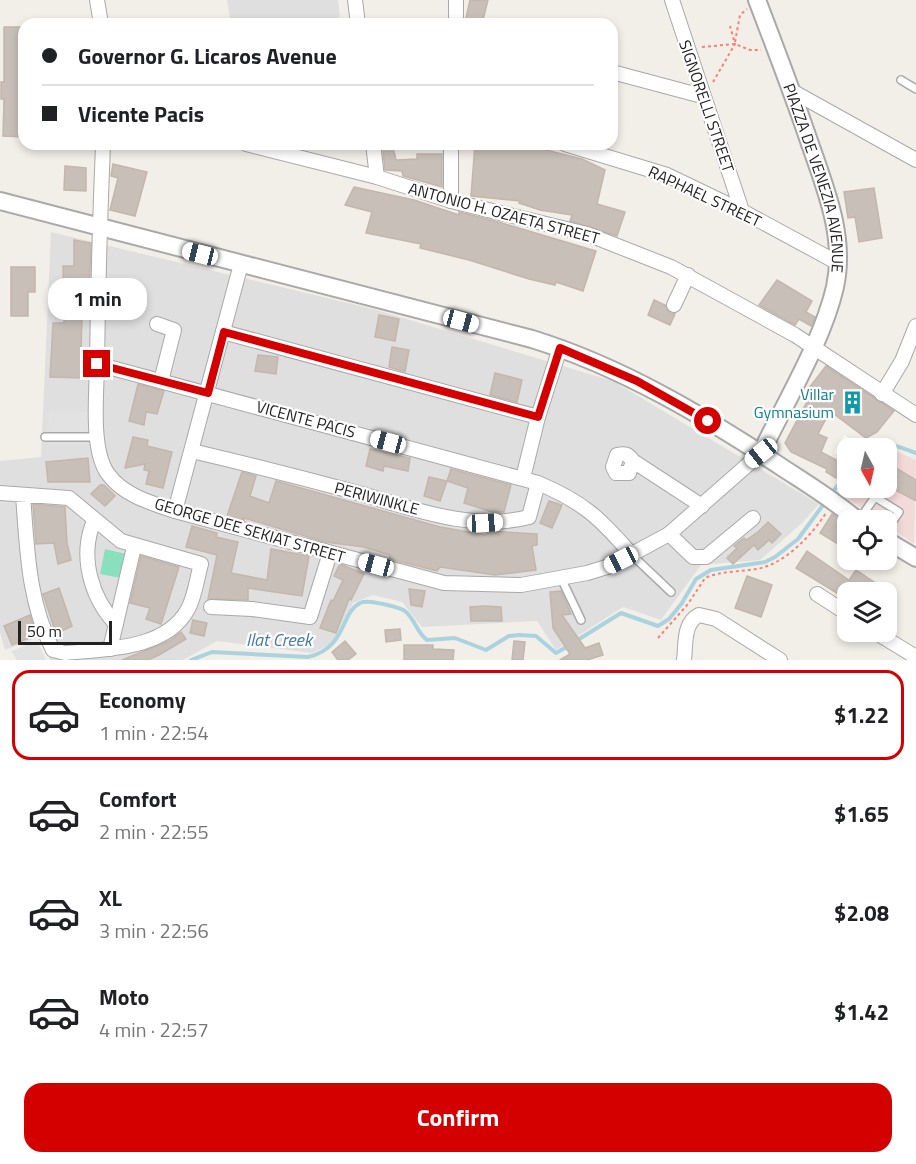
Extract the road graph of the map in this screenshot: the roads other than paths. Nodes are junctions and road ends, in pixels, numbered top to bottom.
1 (100, 0) edge
2 (355, 0) edge
3 (456, 0) edge
4 (672, 0) edge
5 (758, 2) edge
6 (101, 18) edge
7 (357, 18) edge
8 (456, 18) edge
9 (618, 74) edge
10 (901, 80) dead end
11 (916, 89) edge
12 (792, 90) junction
13 (702, 96) junction
14 (103, 150) edge
15 (270, 150) edge
16 (374, 150) edge
17 (451, 150) edge
18 (585, 150) edge
19 (916, 160) edge
20 (376, 177) junction
21 (0, 201) edge
22 (451, 201) junction
23 (742, 211) junction
24 (99, 229) junction
25 (838, 263) junction
26 (241, 264) junction
27 (688, 275) junction
28 (674, 305) dead end
29 (157, 324) dead end
30 (916, 326) edge
31 (224, 332) junction
32 (813, 346) junction
33 (560, 348) junction
34 (97, 364) junction
35 (161, 381) junction
36 (208, 393) junction
37 (882, 394) junction
38 (916, 415) edge
39 (538, 417) junction
40 (97, 436) junction
41 (45, 437) dead end
42 (192, 451) junction
43 (761, 453) junction
44 (633, 461) dead end
45 (523, 478) junction
46 (538, 483) junction
47 (0, 493) edge
48 (23, 495) junction
49 (702, 506) junction
50 (845, 510) edge
51 (865, 510) edge
52 (896, 510) edge
53 (175, 511) junction
54 (753, 518) dead end
55 (94, 521) junction
56 (669, 534) junction
57 (134, 547) junction
58 (897, 547) edge
59 (330, 553) junction
60 (631, 554) junction
61 (916, 558) edge
62 (561, 578) junction
63 (671, 592) dead end
64 (817, 594) dead end
65 (211, 607) dead end
66 (837, 607) edge
67 (581, 620) dead end
68 (116, 624) junction
69 (891, 642) edge
70 (110, 648) junction
71 (916, 657) edge
72 (684, 660) edge
73 (780, 660) edge

1 - 6 street
2 - 7 street
3 - 8 street
4 - 13 street, SIGNORELLI STREET
5 - 12 street, PIAZZA DE VENEZIA AVENUE
9 - 13 street
10 - 11 lane
12 - 19 street
12 - 25 street, PIAZZA DE VENEZIA AVENUE
13 - 23 street, SIGNORELLI STREET
14 - 24 street, GEORGE DEE SEKIAT STREET
15 - 20 street, ANTONIO H. OZAETA STREET
16 - 20 street
17 - 22 street
18 - 23 street, RAPHAEL STREET
20 - 22 street, ANTONIO H. OZAETA STREET
21 - 24 street
22 - 27 street, ANTONIO H. OZAETA STREET
23 - 25 street, RAPHAEL STREET
24 - 26 street
24 - 34 street, GEORGE DEE SEKIAT STREET
25 - 32 street, PIAZZA DE VENEZIA AVENUE
26 - 31 street
26 - 33 street
27 - 28 street
27 - 32 street, ANTONIO H. OZAETA STREET
29 - 35 street
30 - 37 street
31 - 36 street
31 - 39 street
32 - 37 street, ANTONIO H. OZAETA STREET
32 - 43 street, PIAZZA DE VENEZIA AVENUE
33 - 39 street
33 - 43 street
34 - 35 street, VICENTE PACIS
34 - 40 street, GEORGE DEE SEKIAT STREET
35 - 36 street, VICENTE PACIS
36 - 42 street
36 - 45 street, VICENTE PACIS
37 - 38 street, ANTONIO H. OZAETA STREET
39 - 45 street
40 - 41 lane
40 - 53 street, GEORGE DEE SEKIAT STREET
42 - 46 street, PERIWINKLE
42 - 53 street
43 - 49 street, GEORGE DEE SEKIAT STREET
43 - 50 street
44 - 49 street
45 - 46 street, VICENTE PACIS
46 - 60 street, VICENTE PACIS
47 - 48 street
48 - 55 street
48 - 70 street
49 - 56 street, GEORGE DEE SEKIAT STREET
51 - 52 lane
53 - 59 street, GEORGE DEE SEKIAT STREET
54 - 56 street
55 - 57 street
55 - 68 street
56 - 60 street, GEORGE DEE SEKIAT STREET
57 - 68 street
57 - 70 street
58 - 61 street
59 - 62 street, GEORGE DEE SEKIAT STREET
59 - 65 street
60 - 62 street, GEORGE DEE SEKIAT STREET
60 - 63 lane
62 - 67 lane
64 - 66 street
68 - 70 street
69 - 71 street
72 - 73 street

